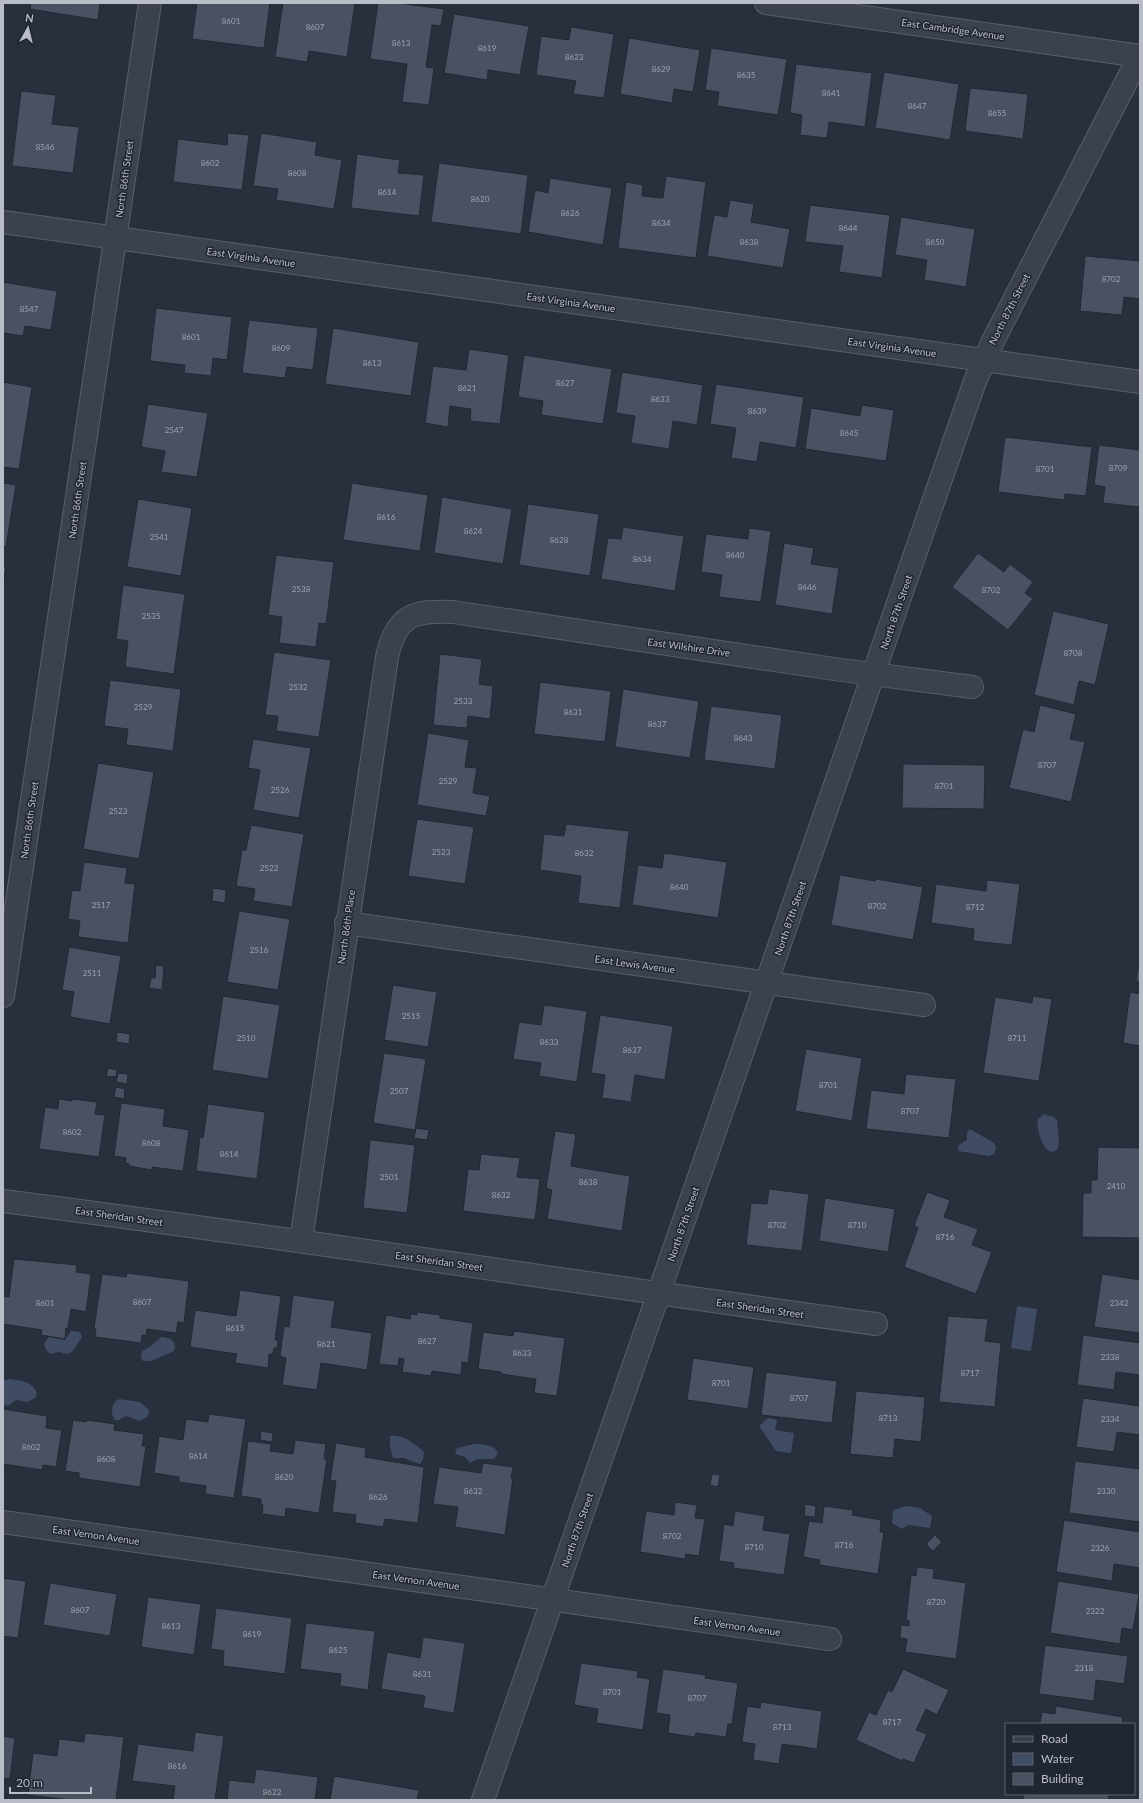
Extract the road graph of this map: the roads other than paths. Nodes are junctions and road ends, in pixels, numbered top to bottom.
1 (150, 3) edge
2 (766, 3) edge
3 (1140, 55) edge
4 (3, 222) edge
5 (116, 238) junction
6 (984, 360) junction
7 (1140, 382) edge
8 (407, 619) joint
9 (874, 674) junction
10 (972, 687) dead end
11 (346, 923) junction
12 (767, 982) junction
13 (3, 996) edge
14 (924, 1005) dead end
15 (3, 1201) edge
16 (301, 1241) junction
17 (659, 1294) junction
18 (876, 1324) dead end
19 (3, 1522) edge
20 (552, 1600) junction
21 (830, 1639) dead end
22 (483, 1800) edge

1 - 5 street, North 86th Street
2 - 3 street, East Cambridge Avenue
3 - 6 street, North 87th Street
4 - 5 street, East Virginia Avenue
5 - 6 street, East Virginia Avenue
5 - 13 street, North 86th Street
6 - 7 street, East Virginia Avenue
6 - 9 street, North 87th Street
8 - 9 street, East Wilshire Drive
8 - 11 street, North 86th Place
9 - 10 street, East Wilshire Drive
9 - 12 street, North 87th Street
11 - 12 street, East Lewis Avenue
11 - 16 street, North 86th Place
12 - 14 street, East Lewis Avenue
12 - 17 street, North 87th Street
15 - 16 street, East Sheridan Street
16 - 17 street, East Sheridan Street
17 - 18 street, East Sheridan Street
17 - 20 street, North 87th Street
19 - 20 street, East Vernon Avenue
20 - 21 street, East Vernon Avenue
20 - 22 street, North 87th Street

